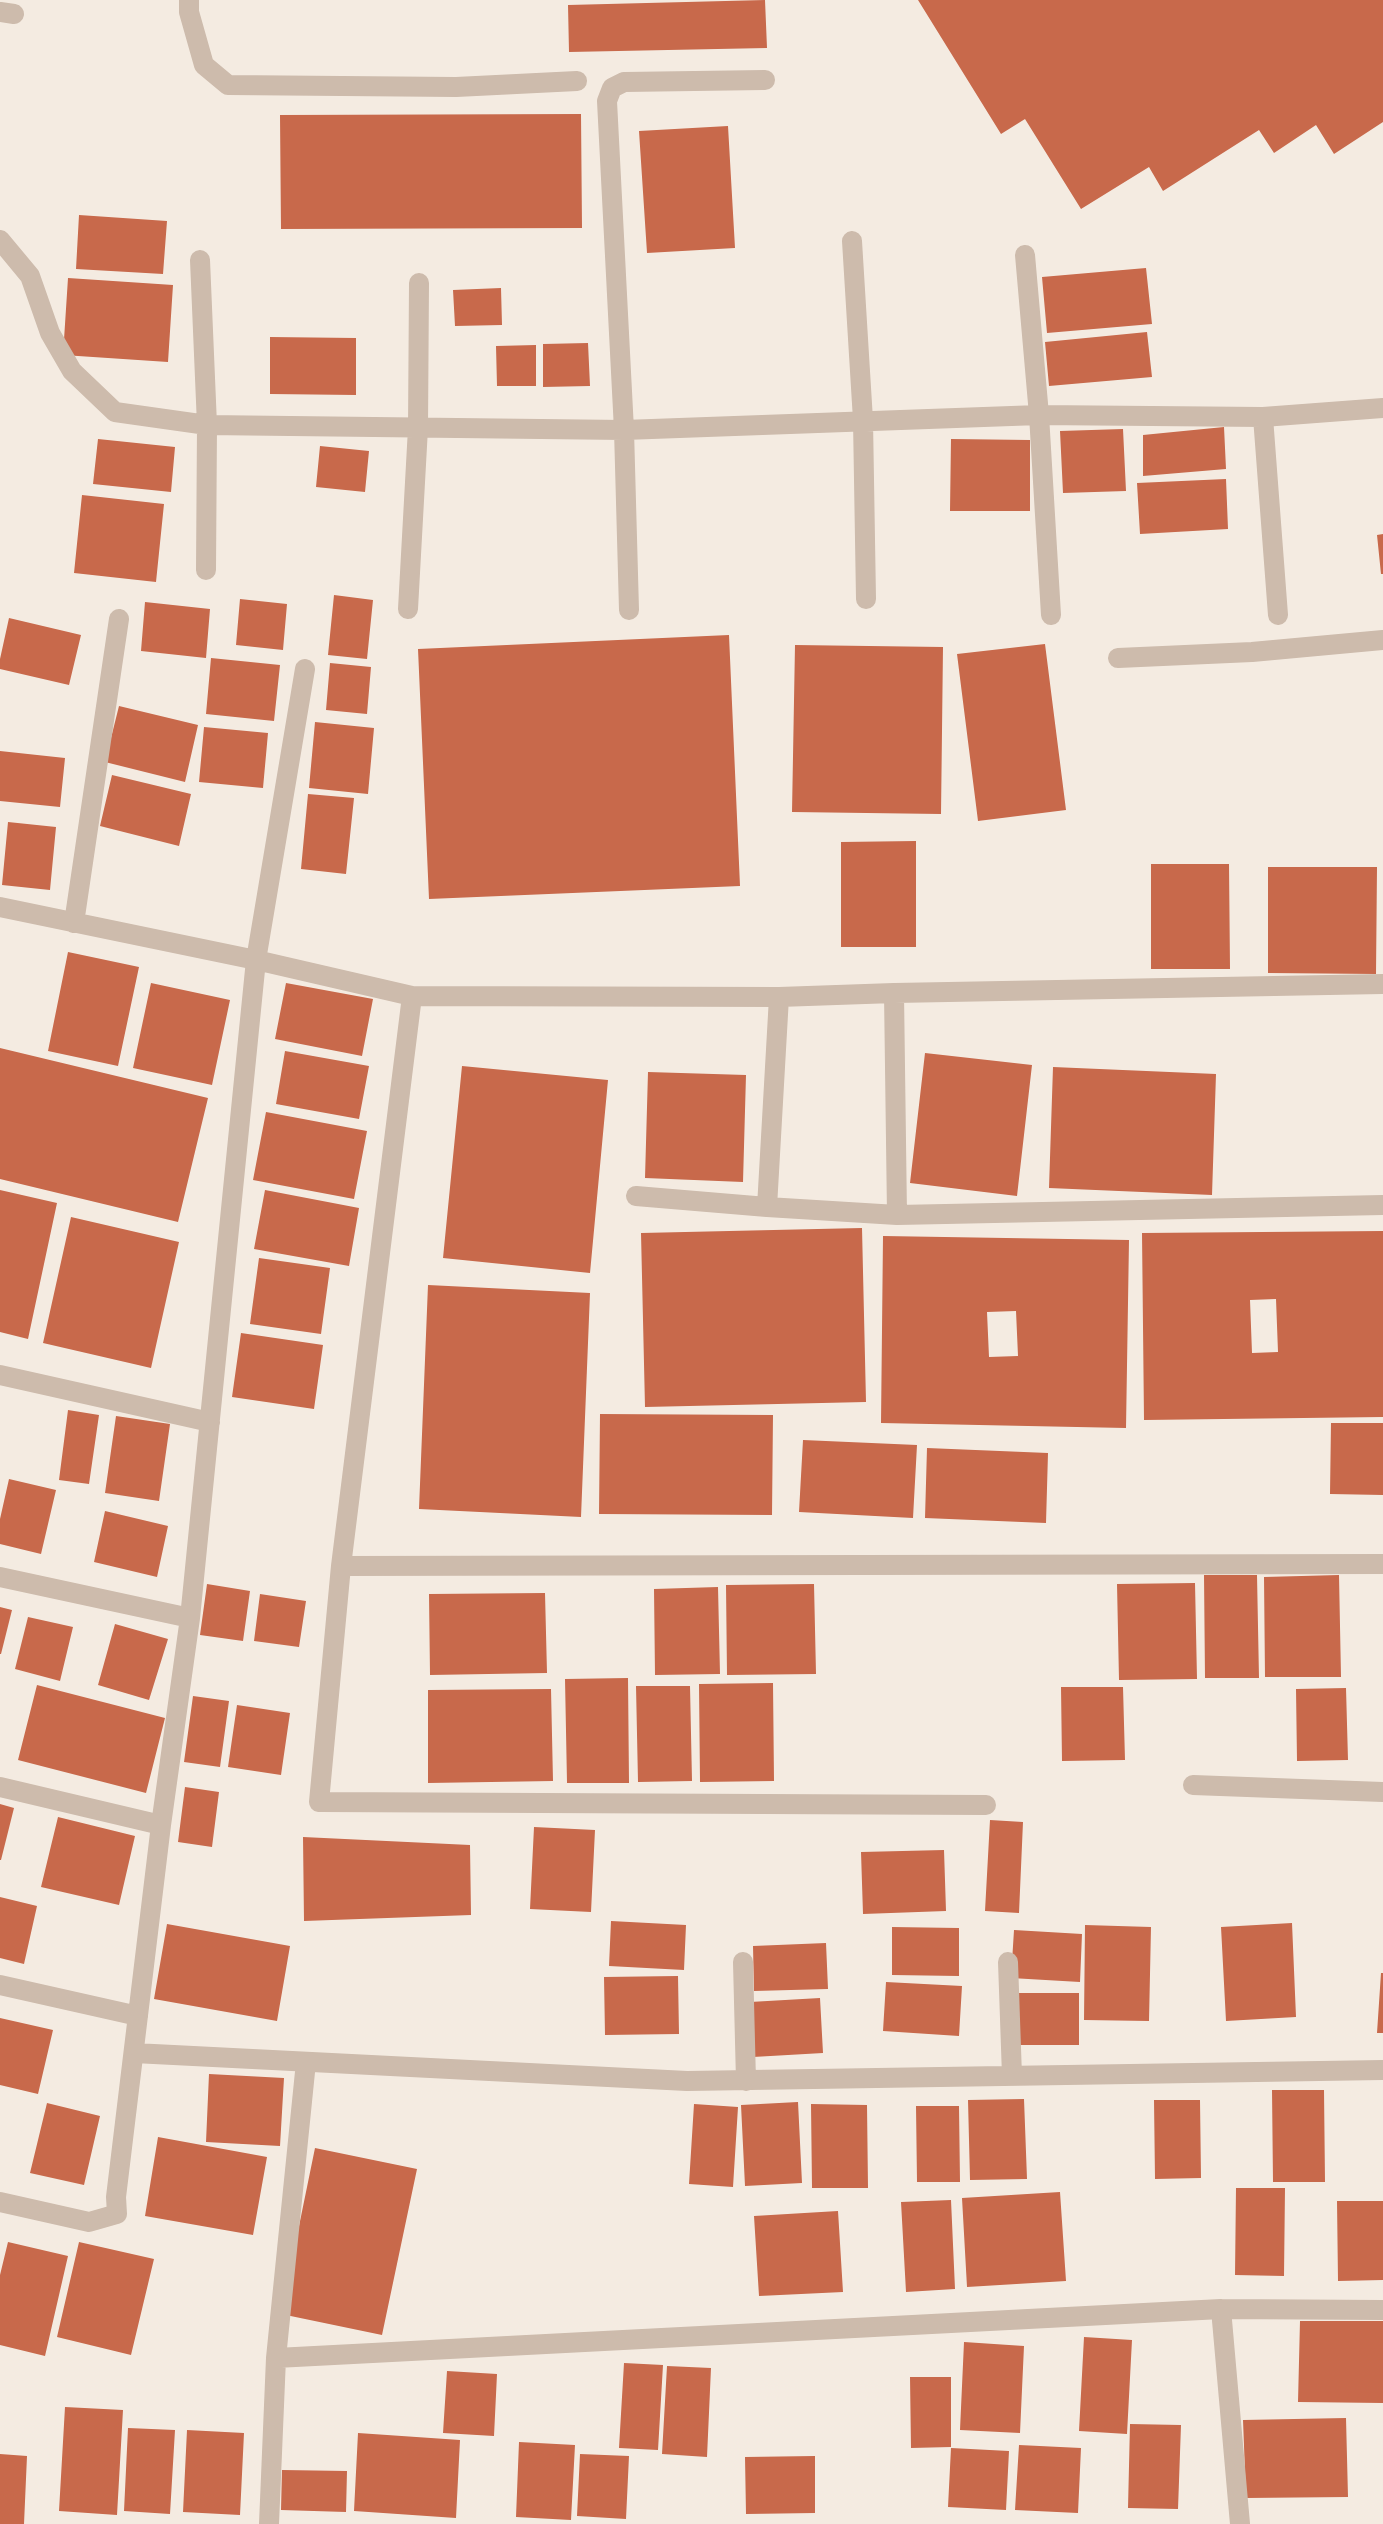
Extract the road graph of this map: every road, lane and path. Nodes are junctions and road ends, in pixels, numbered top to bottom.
1 (189, 0) edge
2 (765, 80) dead end
3 (577, 81) dead end
4 (0, 240) edge
5 (852, 241) dead end
6 (1025, 255) dead end
7 (200, 260) dead end
8 (419, 283) dead end
9 (1383, 408) edge
10 (1039, 415) junction
11 (1263, 417) junction
12 (863, 420) junction
13 (207, 425) junction
14 (418, 428) junction
15 (624, 430) junction
16 (206, 570) dead end
17 (866, 599) dead end
18 (408, 609) dead end
19 (629, 610) dead end
20 (1051, 615) dead end
21 (1278, 615) dead end
22 (119, 619) dead end
23 (1383, 640) edge
24 (1118, 658) dead end
25 (305, 669) dead end
26 (0, 907) edge
27 (74, 923) junction
28 (256, 960) junction
29 (1383, 984) edge
30 (894, 993) junction
31 (412, 996) junction
32 (779, 997) junction
33 (636, 1196) dead end
34 (1383, 1205) edge
35 (767, 1207) junction
36 (897, 1215) junction
37 (0, 1375) edge
38 (210, 1422) junction
39 (1383, 1564) edge
40 (341, 1566) junction
41 (0, 1577) edge
42 (190, 1618) junction
43 (1193, 1785) dead end
44 (0, 1787) edge
45 (1383, 1792) edge
46 (986, 1805) dead end
47 (161, 1825) junction
48 (743, 1962) dead end
49 (1008, 1962) dead end
50 (0, 1985) edge
51 (138, 2016) junction
52 (134, 2053) junction
53 (306, 2062) junction
54 (1383, 2070) edge
55 (1012, 2076) junction
56 (746, 2081) junction
57 (0, 2202) edge
58 (1221, 2309) junction
59 (1383, 2310) edge
60 (276, 2358) junction
61 (269, 2524) edge
62 (1240, 2524) edge

1 - 3 street
2 - 15 street
4 - 13 street
5 - 12 street
6 - 10 street
7 - 13 street
8 - 14 street
9 - 11 street
10 - 11 street
10 - 12 street
10 - 20 street
11 - 21 street
12 - 15 street
12 - 17 street
13 - 14 street
13 - 16 street
14 - 15 street
14 - 18 street
15 - 19 street
22 - 27 street
23 - 24 street
25 - 28 street
26 - 27 street
27 - 28 street
28 - 31 street
28 - 38 street
29 - 30 street
30 - 32 street
30 - 36 street
31 - 32 street
31 - 40 street
32 - 35 street
33 - 35 street
34 - 36 street
35 - 36 street
37 - 38 street
38 - 42 street
39 - 40 street
40 - 46 street
41 - 42 street
42 - 47 street
43 - 45 street
44 - 47 street
47 - 51 street
48 - 56 street
49 - 55 street
50 - 51 street
51 - 52 street
52 - 53 street
52 - 57 street
53 - 56 street
53 - 60 street
54 - 55 street
55 - 56 street
58 - 59 street
58 - 60 street
58 - 62 street
60 - 61 street

